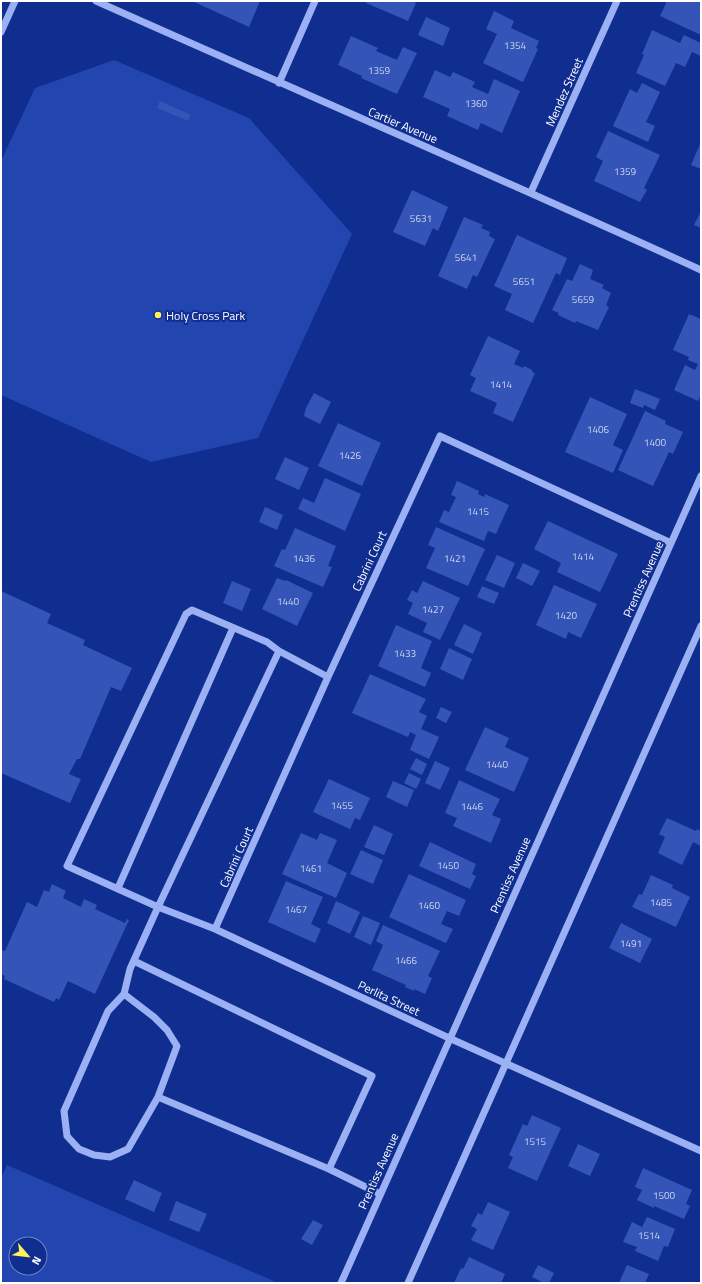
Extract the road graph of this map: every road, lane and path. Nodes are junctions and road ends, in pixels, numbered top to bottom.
1 (15, 1) edge
2 (96, 1) edge
3 (315, 1) edge
4 (617, 1) edge
5 (1, 32) edge
6 (279, 83) junction
7 (531, 192) junction
8 (701, 270) edge
9 (701, 476) edge
10 (671, 543) junction
11 (701, 626) edge
12 (234, 628) junction
13 (279, 651) junction
14 (328, 676) junction
15 (118, 888) junction
16 (158, 907) junction
17 (215, 929) junction
18 (134, 961) junction
19 (124, 994) junction
20 (449, 1038) junction
21 (506, 1062) junction
22 (158, 1097) junction
23 (701, 1151) edge
24 (328, 1169) junction
25 (380, 1194) junction
26 (341, 1283) edge
27 (408, 1283) edge

1 - 5 street
2 - 6 street, Cartier Avenue
3 - 6 street
4 - 7 street, Mendez Street
6 - 7 street, Cartier Avenue
7 - 8 street, Cartier Avenue
9 - 10 street, Prentiss Avenue
10 - 14 street, Cabrini Court
10 - 20 street, Prentiss Avenue
11 - 21 street
12 - 13 street
12 - 15 street
12 - 15 street, Perlita Street
13 - 14 street
13 - 16 street
14 - 17 street, Cabrini Court
15 - 16 street, Perlita Street
16 - 17 street, Perlita Street
16 - 18 street
17 - 20 street, Perlita Street
18 - 19 street
18 - 24 street
19 - 22 street
19 - 22 street
20 - 21 street, Perlita Street
20 - 25 street, Prentiss Avenue
21 - 23 street, Perlita Street
21 - 27 street
22 - 24 street
24 - 25 street
25 - 26 street, Prentiss Avenue

